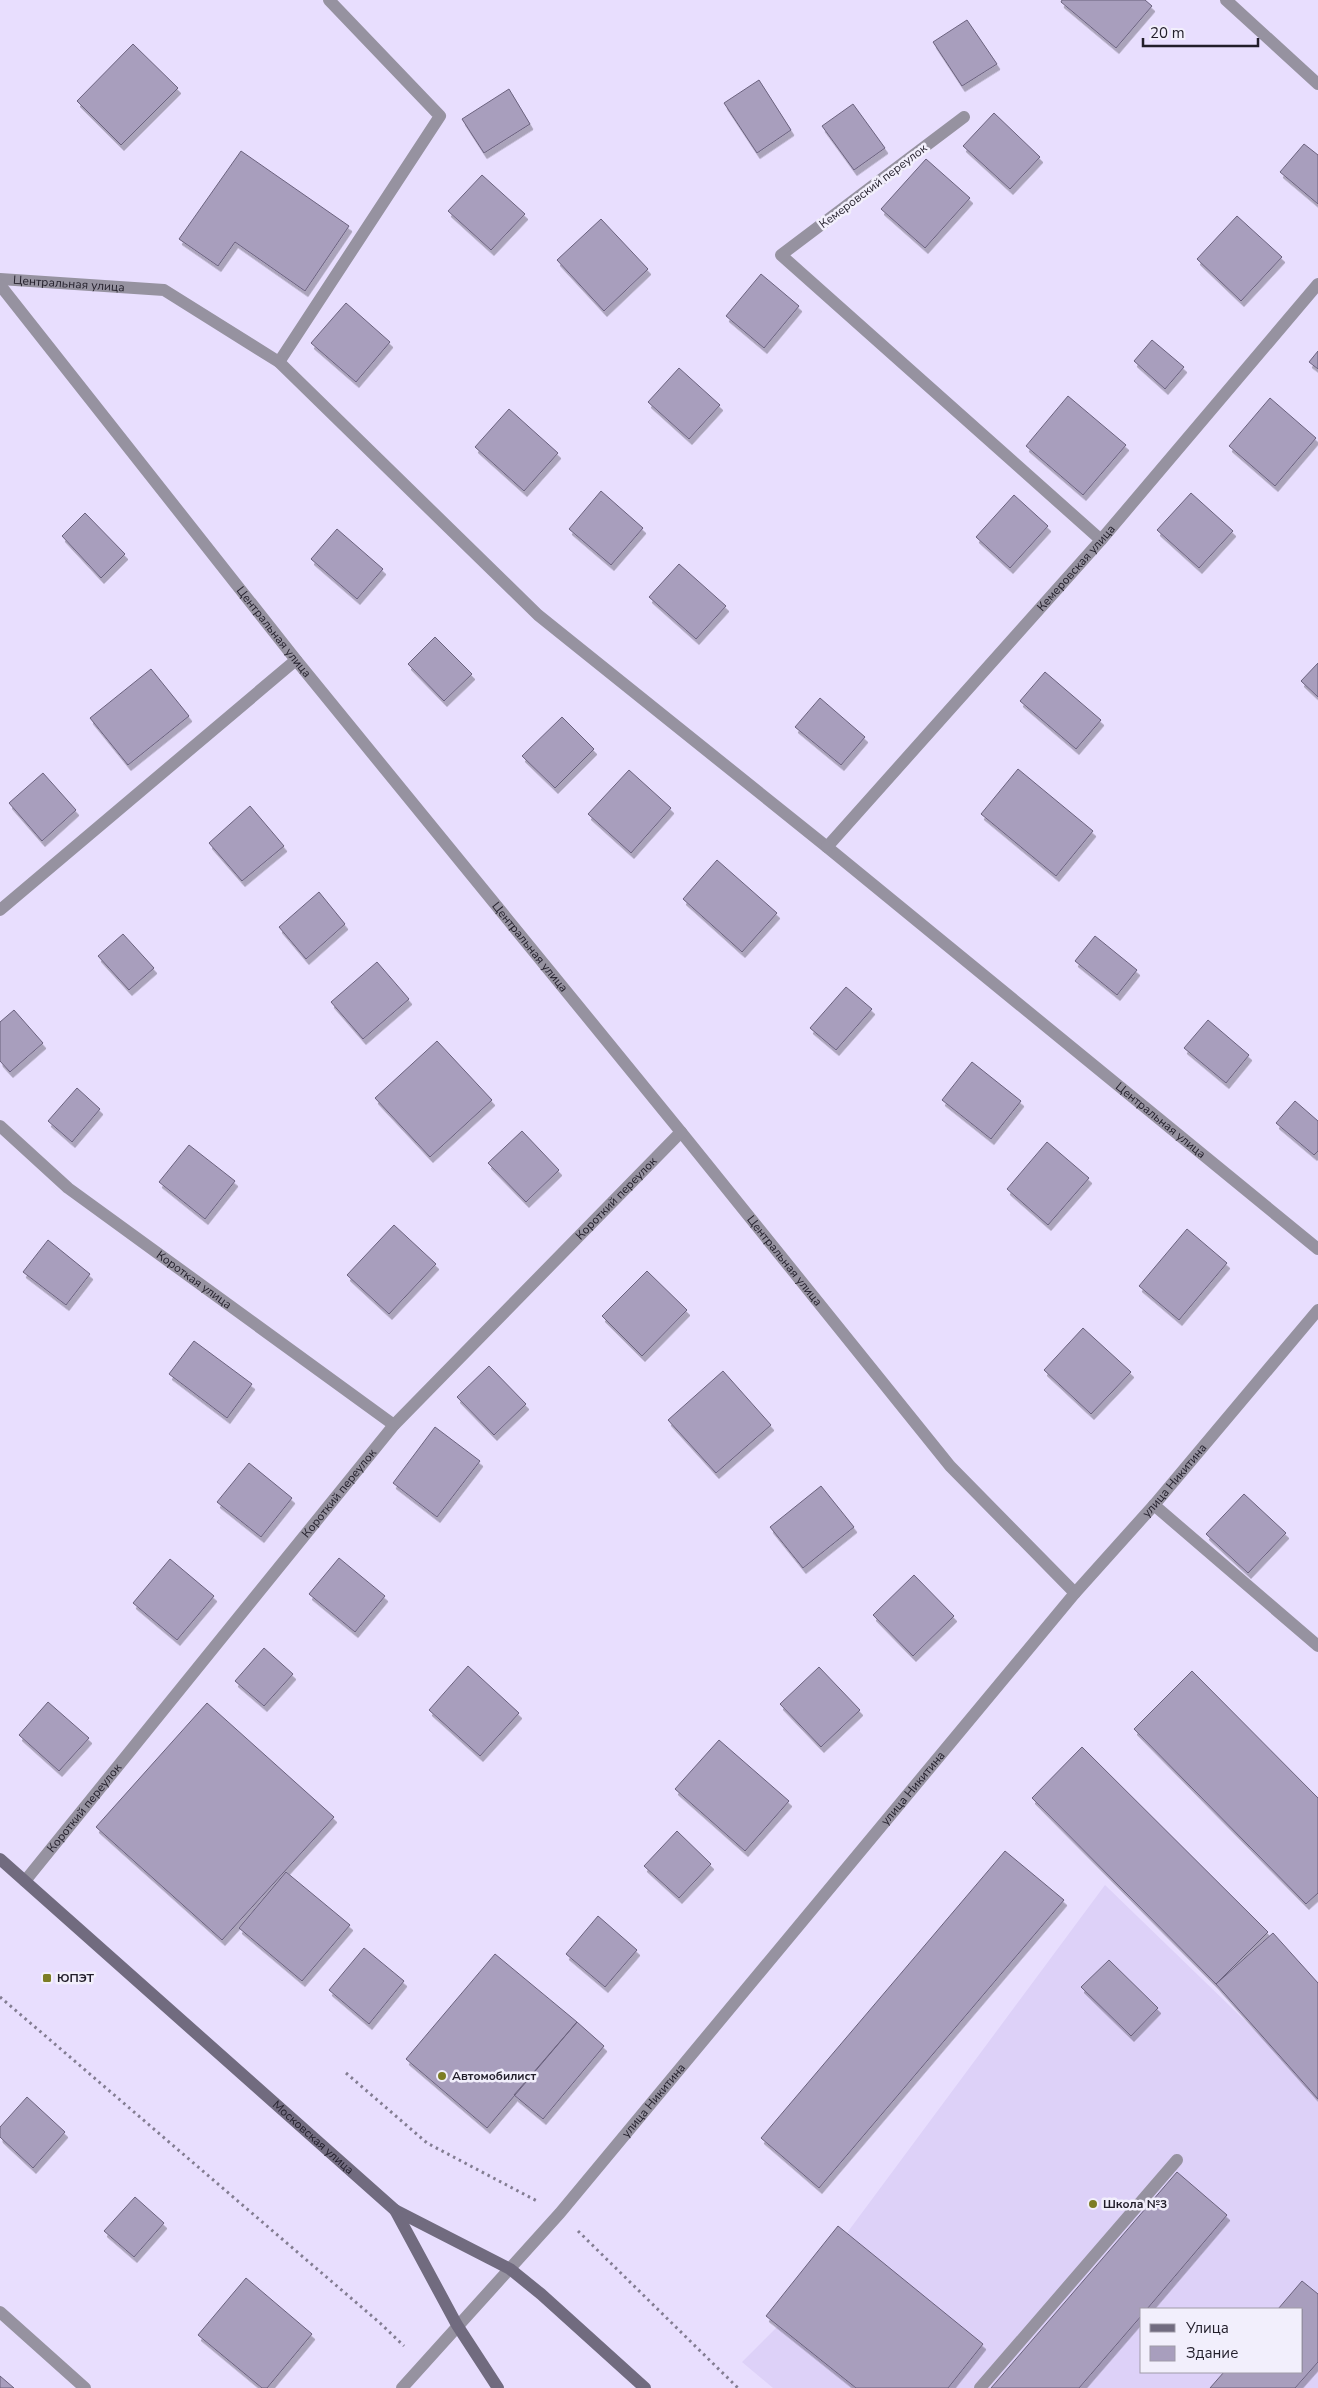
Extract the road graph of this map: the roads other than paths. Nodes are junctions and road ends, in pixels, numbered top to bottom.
1 (329, 0) edge
2 (1226, 0) edge
3 (1318, 84) edge
4 (964, 117) dead end
5 (0, 279) edge
6 (1318, 284) edge
7 (0, 285) edge
8 (279, 362) junction
9 (1101, 540) junction
10 (296, 660) junction
11 (827, 847) junction
12 (0, 910) edge
13 (0, 1126) edge
14 (681, 1132) junction
15 (1318, 1249) edge
16 (1318, 1310) edge
17 (394, 1424) junction
18 (1154, 1505) junction
19 (1075, 1593) junction
20 (1318, 1646) edge
21 (0, 1859) edge
22 (25, 1880) junction
23 (1177, 2160) dead end
24 (395, 2210) junction
25 (510, 2270) junction
26 (0, 2312) edge
27 (457, 2325) junction
28 (85, 2388) edge
29 (402, 2388) edge
30 (498, 2388) edge
31 (645, 2388) edge
32 (980, 2388) edge

1 - 8 street
2 - 3 street
4 - 9 street, Кемеровский переулок
5 - 8 street, Центральная улица
6 - 9 street, Кемеровская улица
7 - 10 street, Центральная улица
8 - 11 street, Центральная улица
9 - 11 street, Кемеровская улица
10 - 12 street
10 - 14 street, Центральная улица
11 - 15 street, Центральная улица
13 - 17 street, Короткая улица
14 - 17 street, Короткий переулок
14 - 19 street, Центральная улица
16 - 18 street, улица Никитина
17 - 22 street, Короткий переулок
18 - 19 street, улица Никитина
18 - 20 street
19 - 25 street, улица Никитина
21 - 22 main road, Московская улица
22 - 24 main road, Московская улица
23 - 32 street
24 - 25 main road, Московская улица
24 - 27 main road
25 - 27 street, улица Никитина
25 - 31 main road, Московская улица
26 - 28 street
27 - 29 street, улица Никитина
27 - 30 main road

